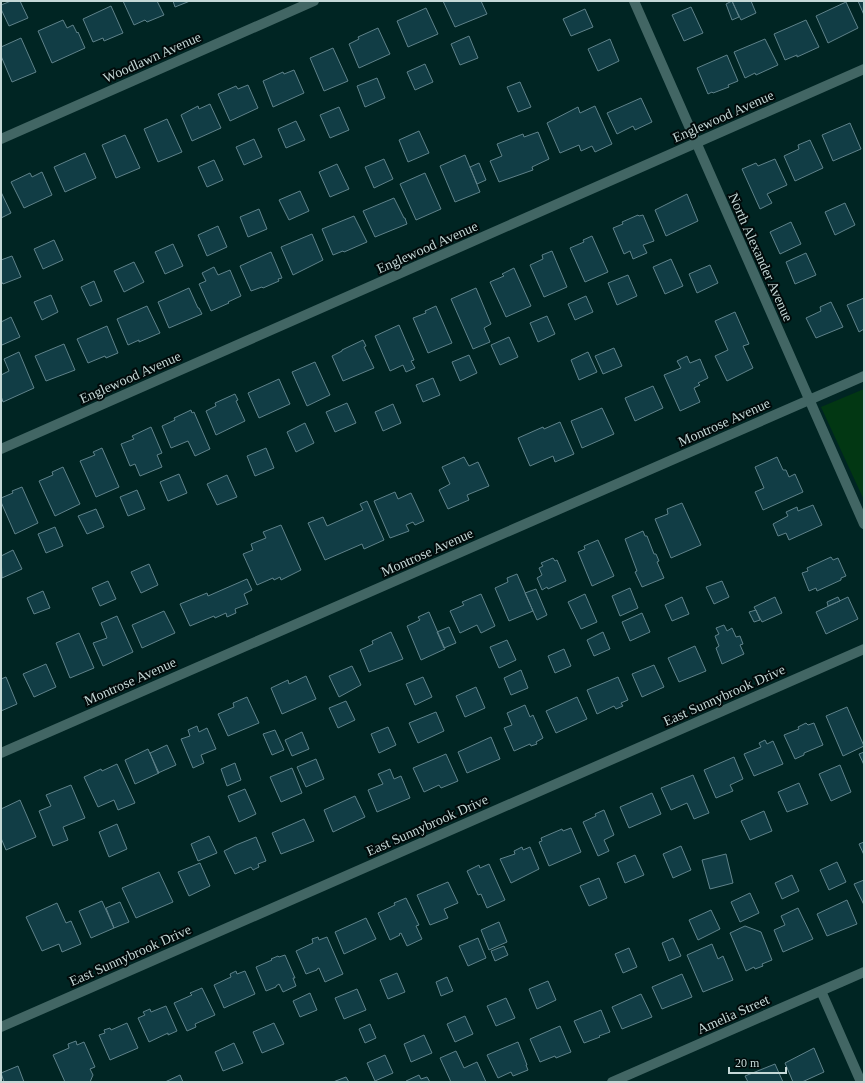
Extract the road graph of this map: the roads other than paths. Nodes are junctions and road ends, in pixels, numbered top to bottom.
1 (314, 1) edge
2 (634, 1) edge
3 (864, 69) edge
4 (1, 139) edge
5 (697, 144) junction
6 (864, 376) edge
7 (809, 400) junction
8 (1, 450) edge
9 (864, 524) edge
10 (864, 649) edge
11 (1, 752) edge
12 (864, 972) edge
13 (821, 991) junction
14 (1, 1027) edge
15 (612, 1082) edge
16 (861, 1082) edge

1 - 4 street, Woodlawn Avenue
2 - 5 street, North Alexander Avenue
3 - 5 street, Englewood Avenue
5 - 7 street, North Alexander Avenue
5 - 8 street, Englewood Avenue
6 - 7 street, Montrose Avenue
7 - 9 street, North Alexander Avenue
7 - 11 street, Montrose Avenue
10 - 14 street, East Sunnybrook Drive
12 - 13 street, Amelia Street
13 - 15 street, Amelia Street
13 - 16 street

